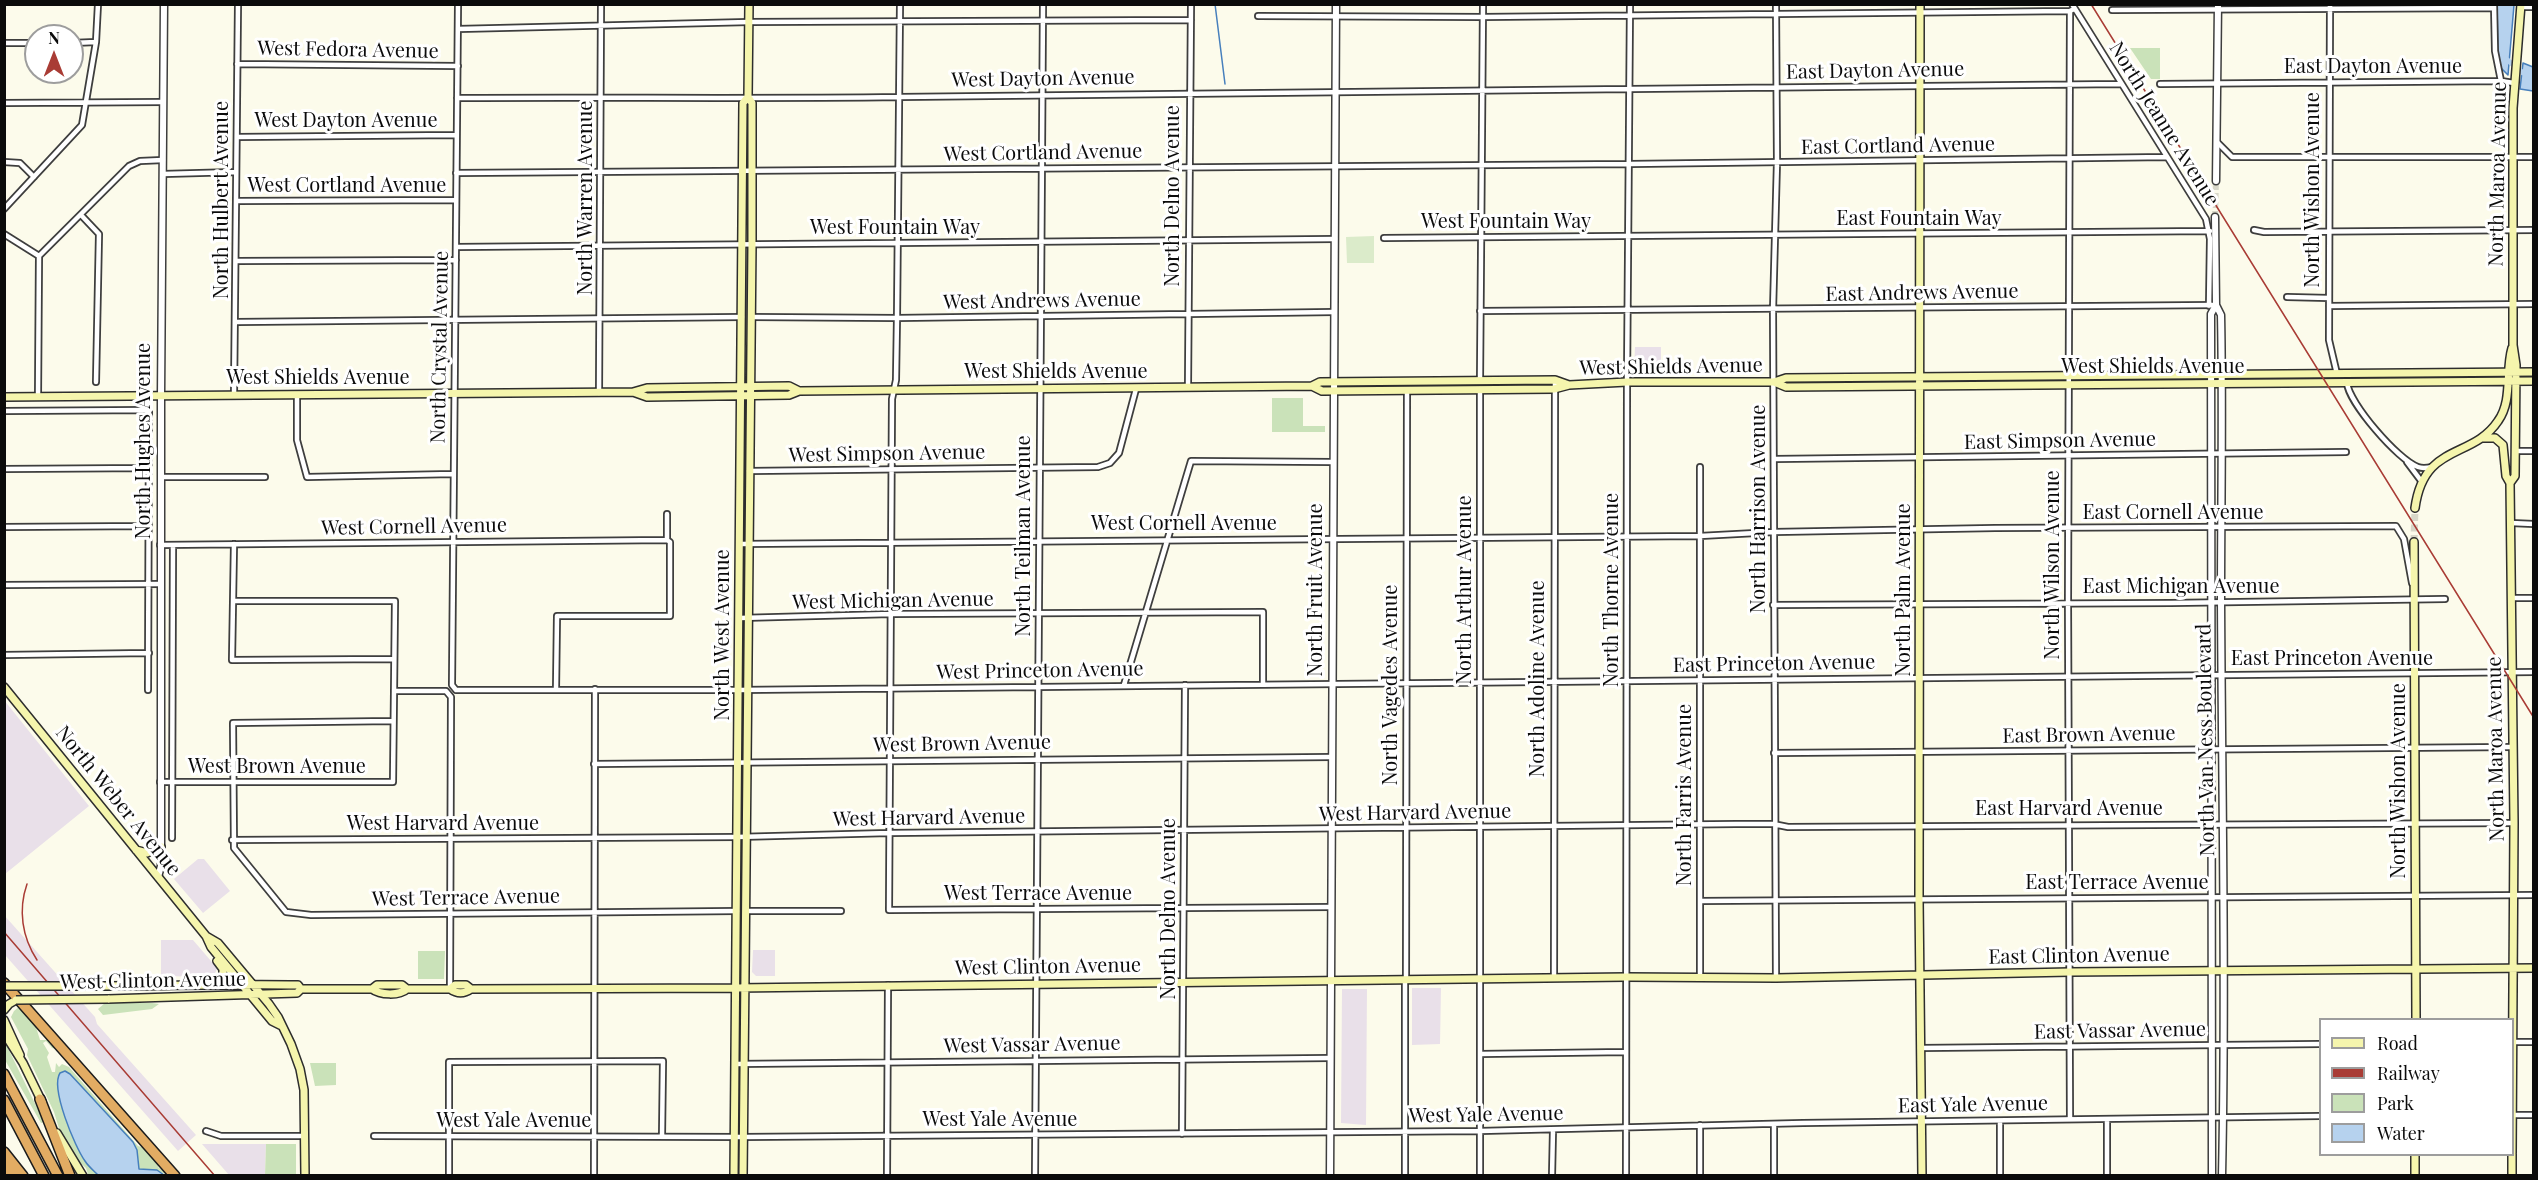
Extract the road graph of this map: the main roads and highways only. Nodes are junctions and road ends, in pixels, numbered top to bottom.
1 (749, 4) edge
2 (2521, 6) edge
3 (1920, 8) edge
4 (747, 170) junction
5 (2512, 372) junction
6 (2534, 372) edge
7 (1919, 377) junction
8 (1444, 380) junction
9 (2069, 380) junction
10 (2516, 381) junction
11 (2534, 381) edge
12 (1774, 382) junction
13 (2508, 382) junction
14 (1569, 385) junction
15 (1312, 386) junction
16 (1919, 386) junction
17 (741, 387) junction
18 (751, 387) junction
19 (799, 391) junction
20 (1407, 391) junction
21 (633, 392) junction
22 (740, 395) junction
23 (751, 395) junction
24 (4, 397) edge
25 (2480, 438) junction
26 (2510, 483) junction
27 (2415, 508) tunnel mouth
28 (2414, 542) tunnel mouth
29 (4, 687) edge
30 (741, 837) junction
31 (161, 847) road end
32 (136, 850) junction
33 (206, 936) junction
34 (216, 953) junction
35 (2513, 968) junction
36 (2534, 968) edge
37 (2416, 970) junction
38 (1920, 976) junction
39 (1626, 977) joint
40 (242, 984) junction
41 (252, 984) junction
42 (4, 985) edge
43 (213, 985) junction
44 (737, 988) junction
45 (746, 988) junction
46 (301, 989) junction
47 (260, 994) junction
48 (251, 995) junction
49 (4, 1000) edge
50 (16, 1000) junction
51 (4, 1010) edge
52 (2416, 1018) edge
53 (2513, 1018) edge
54 (4, 1020) edge
55 (280, 1025) junction
56 (4, 1033) edge
57 (23, 1063) junction
58 (4, 1074) edge
59 (40, 1099) junction
60 (4, 1100) edge
61 (4, 1152) edge
62 (2415, 1156) edge
63 (2512, 1156) edge
64 (4, 1166) edge
65 (12, 1176) edge
66 (23, 1176) edge
67 (44, 1176) edge
68 (58, 1176) edge
69 (70, 1176) edge
70 (84, 1176) edge
71 (175, 1176) edge
72 (304, 1176) edge
73 (734, 1176) edge
74 (743, 1176) edge
75 (1922, 1176) edge
76 (2415, 1176) edge
77 (2512, 1176) edge

1 - 4 main road, North West Avenue
2 - 5 main road, North Maroa Avenue
3 - 7 main road, North Palm Avenue
4 - 17 main road, North West Avenue
4 - 18 main road, North West Avenue
5 - 6 main road, West Shields Avenue
5 - 9 main road, West Shields Avenue
5 - 10 main road, North Maroa Avenue
5 - 13 main road, North Maroa Avenue
7 - 9 main road, West Shields Avenue
7 - 12 main road, West Shields Avenue
7 - 16 main road, North Palm Avenue
8 - 14 main road, West Shields Avenue
8 - 15 main road, West Shields Avenue
8 - 20 main road
9 - 13 main road, West Shields Avenue
9 - 16 main road, West Shields Avenue
10 - 11 main road, West Shields Avenue
10 - 13 main road, West Shields Avenue
10 - 26 main road, North Maroa Avenue
12 - 14 main road, West Shields Avenue
12 - 16 main road, West Shields Avenue
13 - 25 main road
14 - 20 main road, West Shields Avenue
15 - 19 main road, West Shields Avenue
15 - 20 main road, West Shields Avenue
16 - 38 main road, North Palm Avenue
17 - 18 main road, West Shields Avenue
17 - 21 main road, West Shields Avenue
17 - 22 main road, North West Avenue
18 - 19 main road, West Shields Avenue
18 - 23 main road, North West Avenue
19 - 23 main road, West Shields Avenue
21 - 22 main road, West Shields Avenue
21 - 24 main road, West Shields Avenue
22 - 23 main road, West Shields Avenue
22 - 30 main road, North West Avenue
23 - 30 main road, North West Avenue
25 - 26 main road
25 - 27 main road
26 - 35 main road, North Maroa Avenue
28 - 37 main road, North Wishon Avenue
29 - 32 main road, North Weber Avenue
30 - 44 main road, North West Avenue
30 - 45 main road, North West Avenue
31 - 32 main road
32 - 33 main road, North Weber Avenue
33 - 34 main road, North Weber Avenue
33 - 41 main road, North Weber Avenue
34 - 40 main road, North Weber Avenue
34 - 43 main road
35 - 36 main road, East Clinton Avenue
35 - 37 main road, East Clinton Avenue
35 - 53 main road, North Maroa Avenue
37 - 38 main road, East Clinton Avenue
37 - 52 main road, North Wishon Avenue
38 - 39 main road, East Clinton Avenue
38 - 75 main road, North Palm Avenue
39 - 45 main road, West Clinton Avenue
40 - 41 main road, West Clinton Avenue
40 - 43 main road, West Clinton Avenue
40 - 48 main road, North Weber Avenue
41 - 46 main road, West Clinton Avenue
41 - 47 main road, North Weber Avenue
42 - 43 main road, West Clinton Avenue, bridge
42 - 71 highway
44 - 45 main road, West Clinton Avenue
44 - 46 main road, West Clinton Avenue
44 - 73 main road, North West Avenue
45 - 74 main road, North West Avenue
46 - 47 main road, West Clinton Avenue
47 - 48 main road, West Clinton Avenue
47 - 55 main road, North Weber Avenue
48 - 50 main road, West Clinton Avenue, bridge
48 - 55 main road, North Weber Avenue
49 - 50 main road, West Clinton Avenue
50 - 51 main road
54 - 57 main road
55 - 72 main road, North Weber Avenue
56 - 57 main road
57 - 59 main road
58 - 68 highway
59 - 69 highway
59 - 70 main road
60 - 67 highway
61 - 66 highway
62 - 76 main road
63 - 77 main road, North Maroa Avenue
64 - 65 highway

